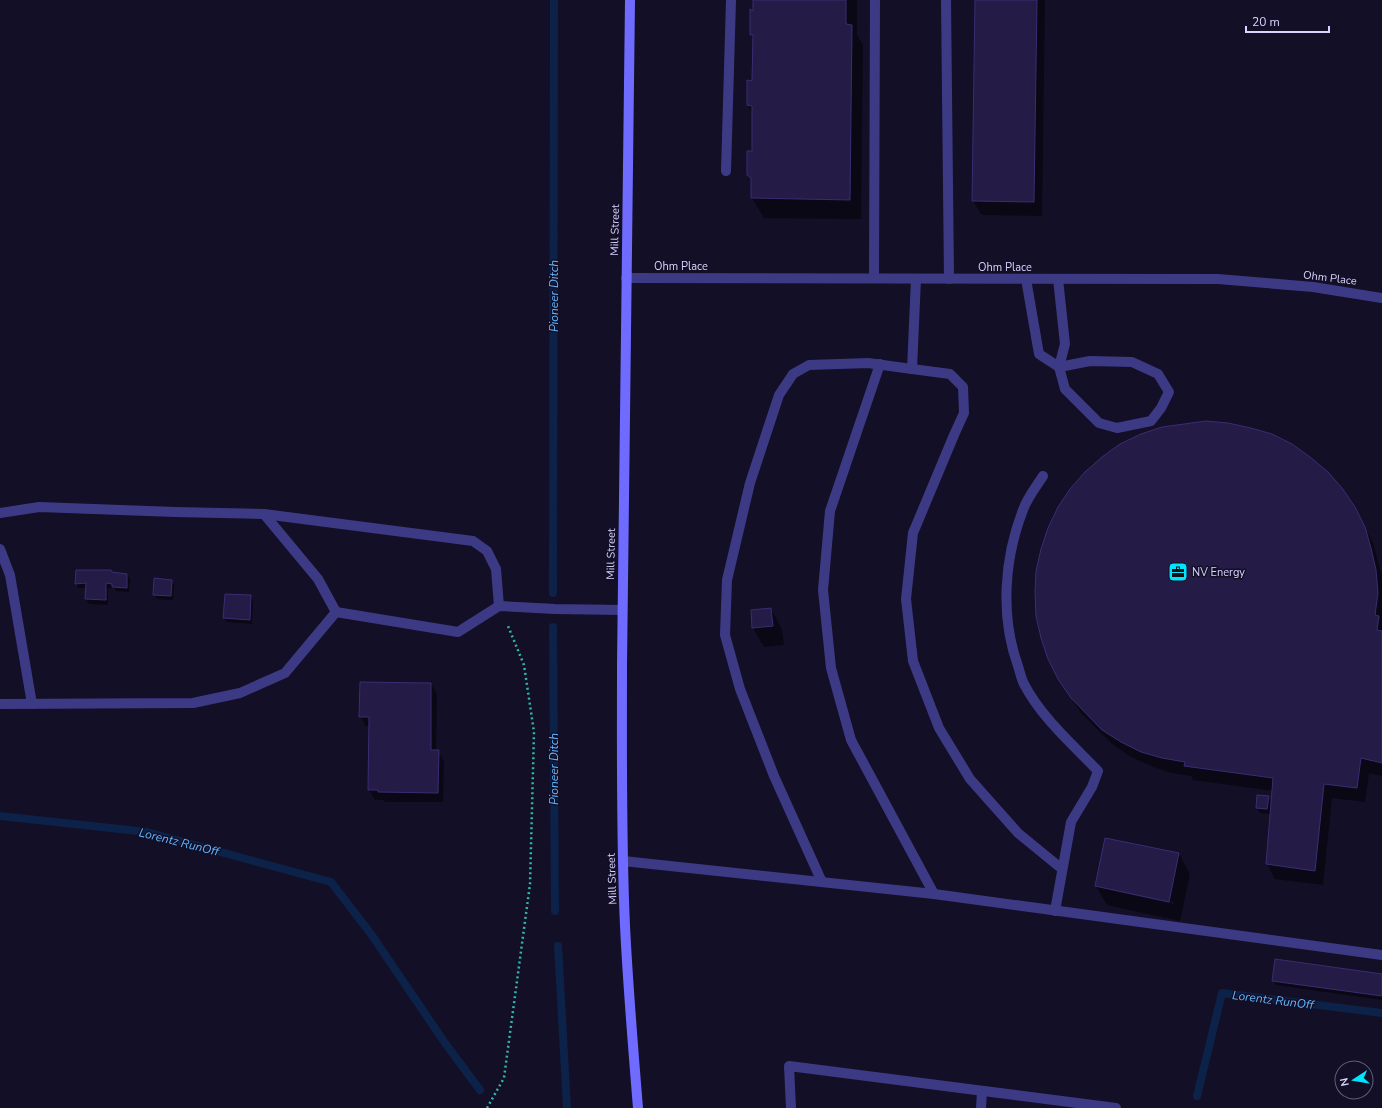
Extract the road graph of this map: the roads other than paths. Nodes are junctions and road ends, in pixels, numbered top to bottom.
1 (630, 0) edge
2 (731, 0) edge
3 (875, 0) edge
4 (946, 0) edge
5 (726, 171) dead end
6 (626, 278) junction
7 (874, 278) junction
8 (916, 279) junction
9 (949, 279) junction
10 (1026, 279) junction
11 (1058, 279) junction
12 (1382, 298) edge
13 (880, 364) junction
14 (1059, 367) junction
15 (912, 369) junction
16 (1043, 476) dead end
17 (0, 513) edge
18 (264, 514) junction
19 (0, 549) edge
20 (499, 606) junction
21 (622, 610) junction
22 (336, 612) junction
23 (0, 704) edge
24 (32, 704) junction
25 (623, 861) junction
26 (1062, 869) junction
27 (822, 882) junction
28 (934, 894) junction
29 (1055, 911) junction
30 (1382, 955) edge
31 (982, 1090) junction
32 (638, 1108) edge
33 (791, 1108) edge
34 (981, 1108) edge
35 (1116, 1108) edge

1 - 6 main road, Mill Street
2 - 5 street
3 - 7 street
4 - 9 street
6 - 7 street, Ohm Place
6 - 21 main road, Mill Street
7 - 8 street, Ohm Place
8 - 9 street, Ohm Place
8 - 15 street
9 - 10 street, Ohm Place
10 - 11 street, Ohm Place
10 - 14 street
11 - 12 street, Ohm Place
11 - 14 street
13 - 15 street
13 - 27 street
13 - 28 street
14 - 14 street
15 - 26 street
16 - 26 street
17 - 18 street
18 - 20 street
18 - 22 street
19 - 24 street
20 - 21 street
20 - 22 street
21 - 25 main road, Mill Street
22 - 24 street
23 - 24 street
25 - 27 street
25 - 32 main road, Mill Street
26 - 29 street
27 - 28 street
28 - 29 street
29 - 30 street
31 - 33 street
31 - 34 street
31 - 35 street

